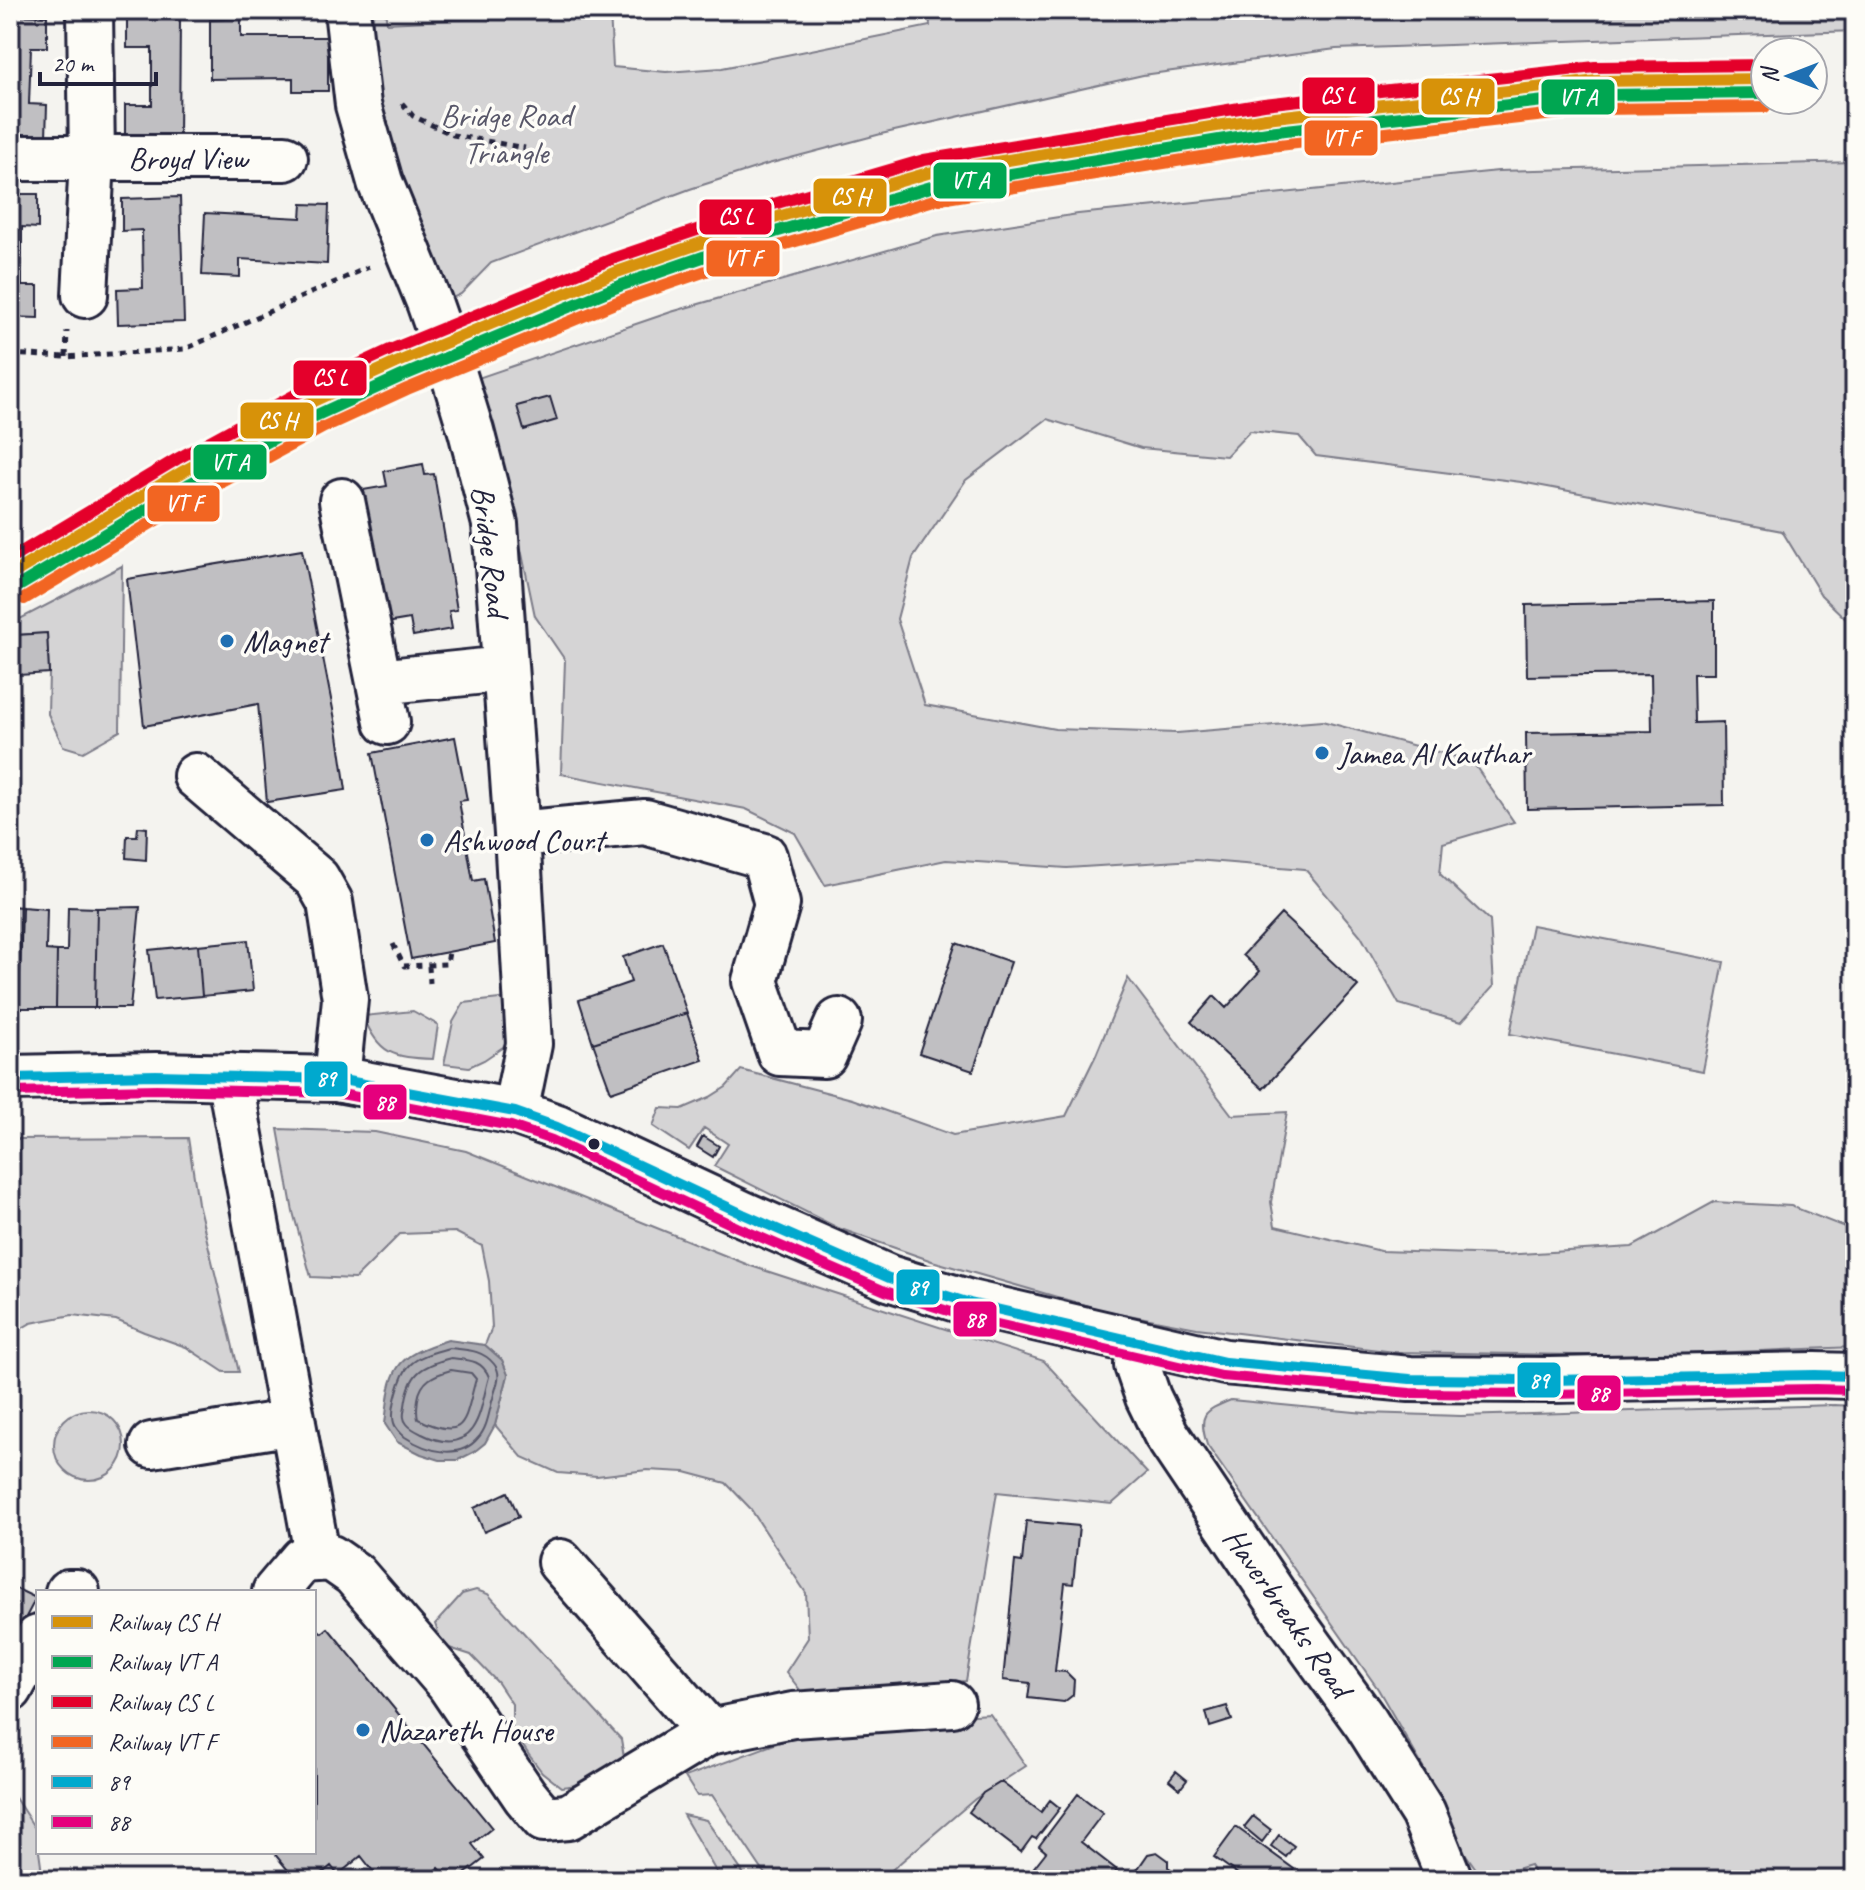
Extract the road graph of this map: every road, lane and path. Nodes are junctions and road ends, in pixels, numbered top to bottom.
1 (90, 10) edge
2 (347, 10) edge
3 (398, 98) dead end
4 (525, 148) dead end
5 (10, 158) edge
6 (285, 158) dead end
7 (92, 159) junction
8 (407, 250) junction
9 (85, 295) dead end
10 (10, 354) edge
11 (342, 501) dead end
12 (504, 669) junction
13 (196, 776) dead end
14 (517, 834) junction
15 (393, 944) dead end
16 (449, 952) dead end
17 (429, 966) junction
18 (430, 983) dead end
19 (839, 1021) dead end
20 (229, 1076) junction
21 (10, 1078) edge
22 (337, 1079) junction
23 (515, 1112) junction
24 (1140, 1343) junction
25 (1855, 1376) edge
26 (293, 1422) junction
27 (152, 1445) dead end
28 (318, 1559) junction
29 (560, 1562) dead end
30 (277, 1590) edge
31 (36, 1642) edge
32 (10, 1689) edge
33 (952, 1704) dead end
34 (709, 1732) junction
35 (1450, 1880) edge

1 - 7 street, Broyd View
2 - 8 street, Bridge Road
3 - 4 path
5 - 7 street, Broyd View
6 - 7 street, Broyd View
7 - 9 street, Broyd View
8 - 10 path
8 - 12 street, Bridge Road
11 - 12 street
12 - 14 street, Bridge Road
13 - 22 street
14 - 19 street
14 - 23 street, Bridge Road
15 - 17 path
16 - 17 path
17 - 18 path
20 - 21 street
20 - 22 street
20 - 26 street
22 - 23 street
23 - 24 street
24 - 25 street
24 - 35 street, Haverbreaks Road
26 - 27 street
26 - 28 street
28 - 30 street
28 - 34 street
29 - 34 street
31 - 32 street
33 - 34 street

